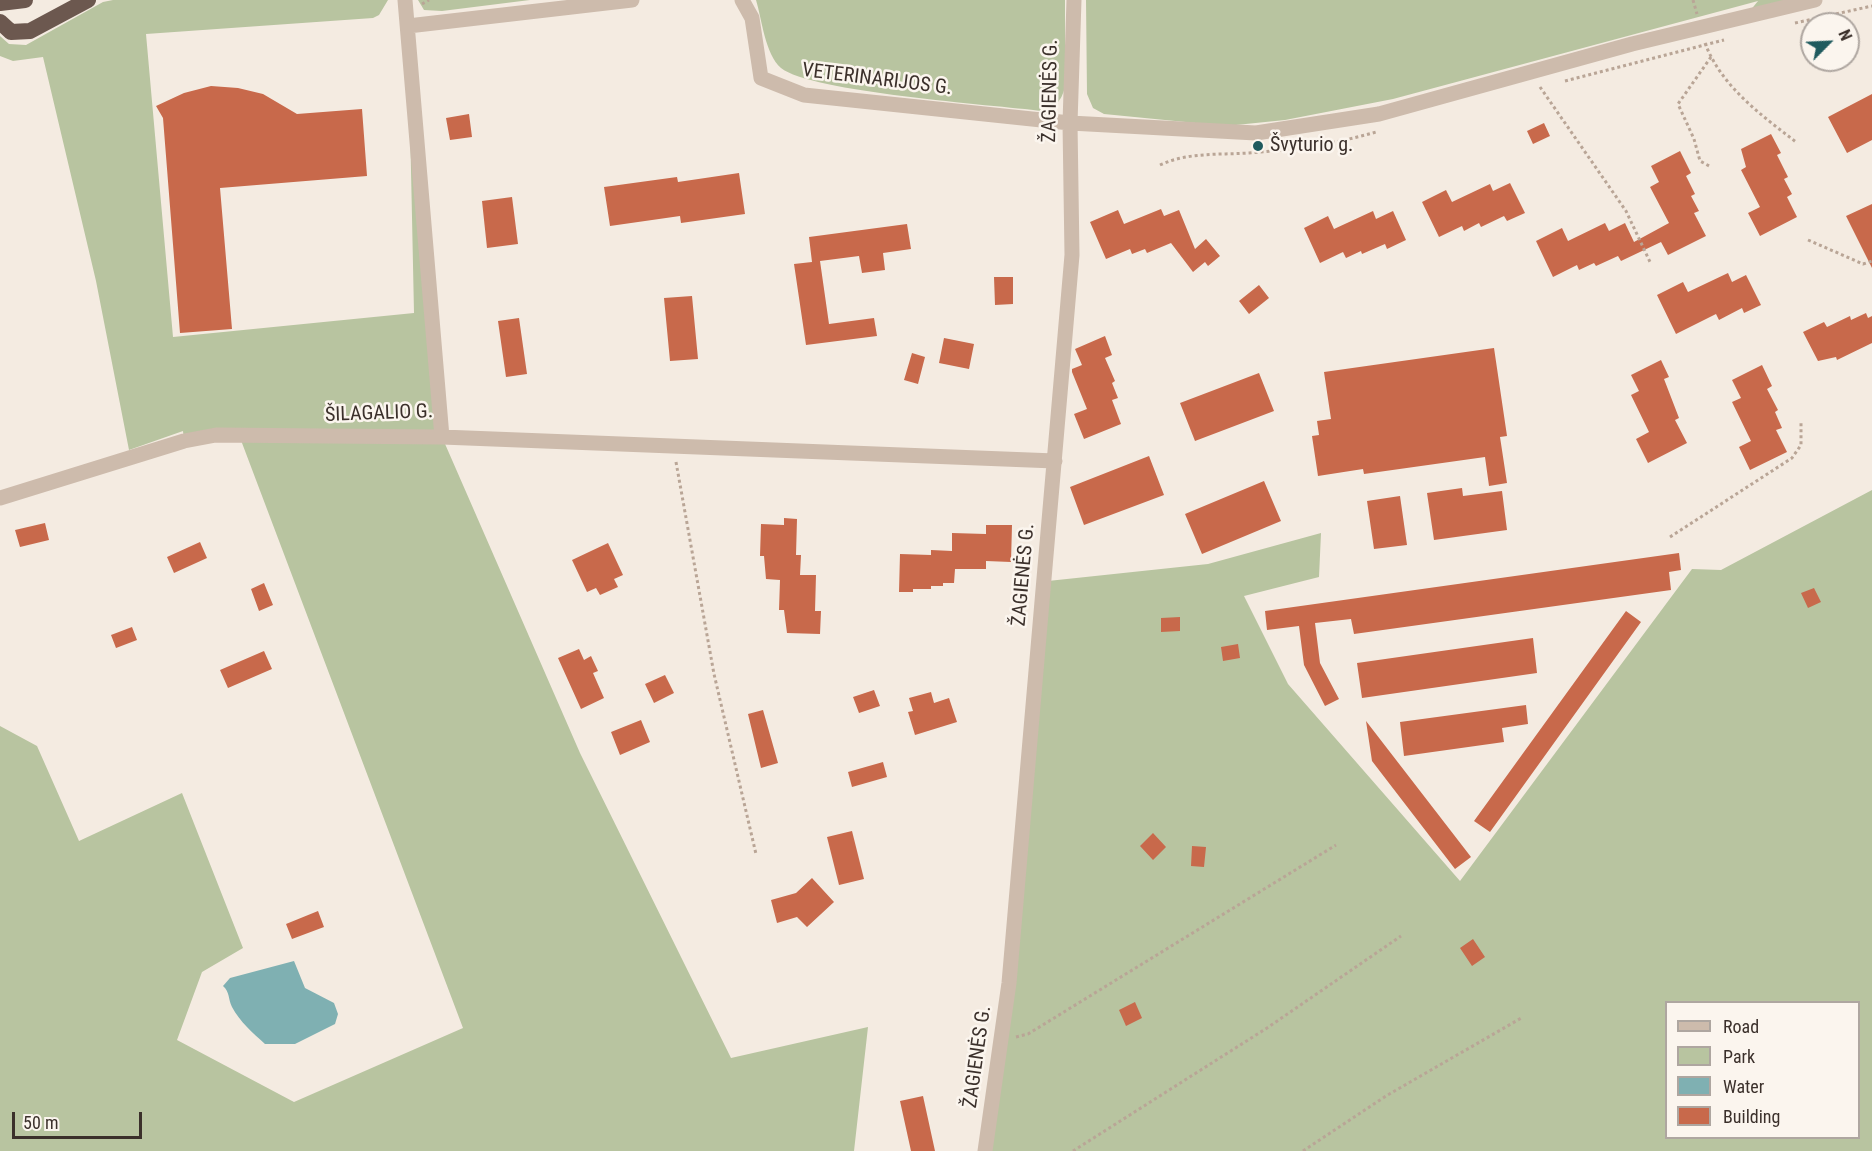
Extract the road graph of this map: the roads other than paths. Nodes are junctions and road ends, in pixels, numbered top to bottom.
1 (25, 0) edge
2 (88, 0) edge
3 (405, 0) edge
4 (632, 0) edge
5 (742, 0) edge
6 (1074, 0) edge
7 (1815, 0) edge
8 (0, 3) edge
9 (0, 22) edge
10 (408, 26) junction
11 (1070, 123) junction
12 (442, 437) junction
13 (1055, 461) junction
14 (0, 498) edge
15 (985, 1151) edge

1 - 8 highway
2 - 9 highway
3 - 10 street, ŠILAGALIO G.
4 - 10 street
5 - 11 street, VETERINARIJOS G.
6 - 11 street, ŽAGIENĖS G.
7 - 11 street
10 - 12 street, ŠILAGALIO G.
11 - 13 street, ŽAGIENĖS G.
12 - 13 street
12 - 14 street, ŠILAGALIO G.
13 - 15 street, ŽAGIENĖS G.

